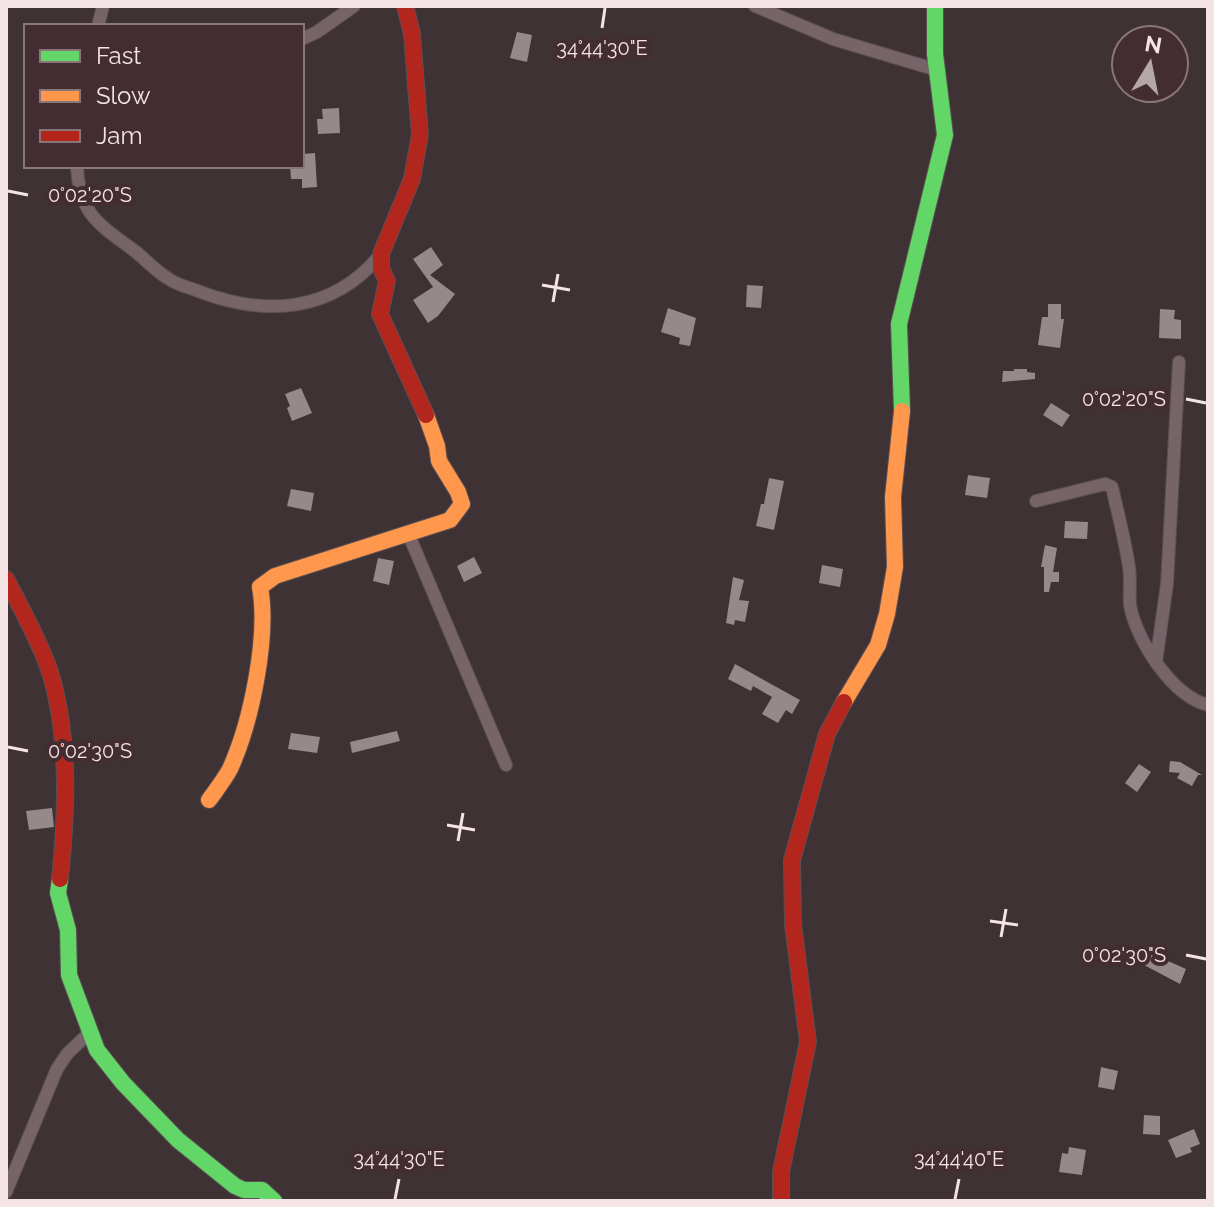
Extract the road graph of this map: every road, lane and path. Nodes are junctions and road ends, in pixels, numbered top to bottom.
1 (354, 6) edge
2 (405, 6) edge
3 (755, 6) edge
4 (935, 6) edge
5 (304, 38) edge
6 (937, 70) junction
7 (77, 168) edge
8 (381, 254) junction
9 (1179, 362) dead end
10 (1036, 501) dead end
11 (408, 533) junction
12 (6, 579) edge
13 (1156, 662) junction
14 (1208, 705) edge
15 (506, 765) dead end
16 (209, 800) dead end
17 (90, 1032) junction
18 (6, 1192) edge
19 (274, 1201) edge
20 (781, 1201) edge

1 - 5 street
2 - 8 street
3 - 6 street
4 - 6 street
6 - 20 street
7 - 8 street
8 - 11 street
9 - 13 street
10 - 13 street
11 - 15 street
11 - 16 street
12 - 17 street
13 - 14 street
17 - 18 street
17 - 19 street

